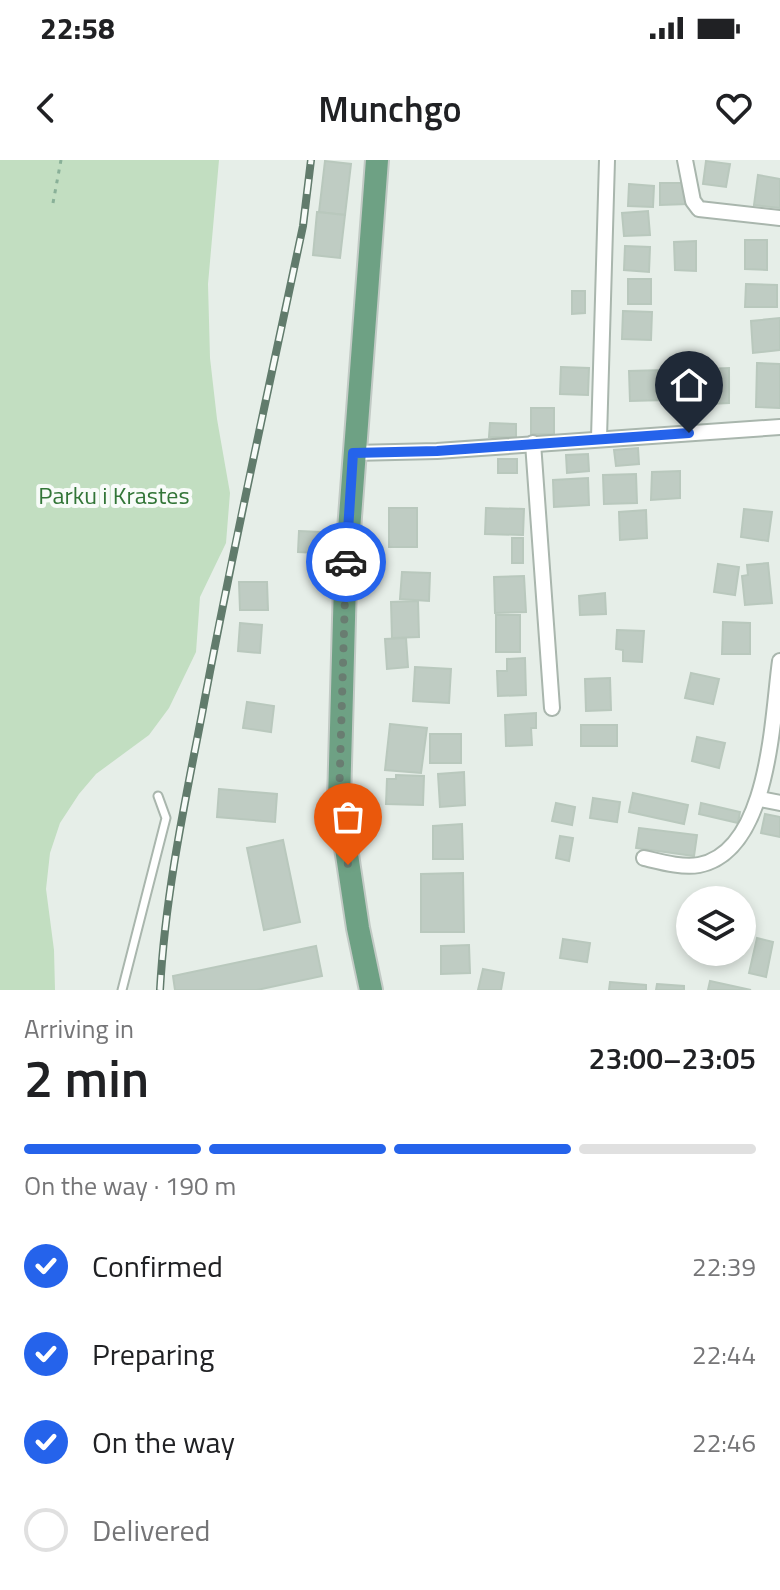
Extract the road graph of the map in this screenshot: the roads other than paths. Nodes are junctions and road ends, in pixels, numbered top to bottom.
1 (377, 160) edge
2 (607, 160) edge
3 (685, 160) edge
4 (780, 218) edge
5 (780, 427) edge
6 (599, 438) junction
7 (533, 443) junction
8 (353, 453) junction
9 (780, 661) edge
10 (552, 708) dead end
11 (158, 796) dead end
12 (760, 799) junction
13 (780, 803) edge
14 (644, 858) dead end
15 (122, 990) edge
16 (371, 990) edge

1 - 8 main road
2 - 6 street
3 - 4 street
5 - 6 street
6 - 7 street
7 - 8 street
7 - 10 street
8 - 16 main road
9 - 12 street
11 - 15 lane
12 - 13 street
12 - 14 street

